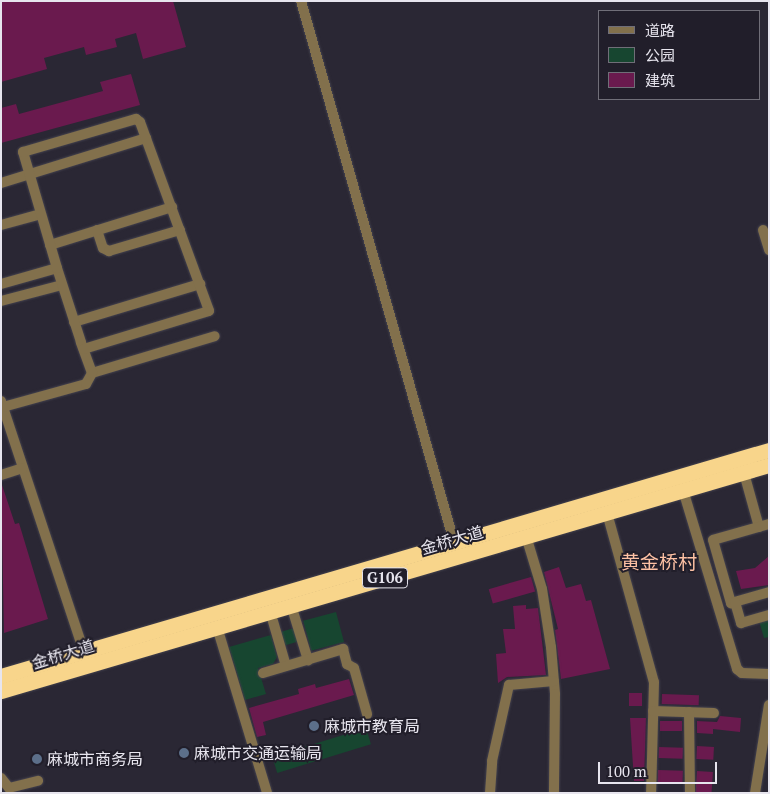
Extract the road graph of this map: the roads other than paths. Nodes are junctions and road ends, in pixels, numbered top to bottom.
1 (301, 1) edge
2 (146, 138) junction
3 (29, 174) junction
4 (1, 183) edge
5 (172, 207) junction
6 (41, 214) junction
7 (1, 225) edge
8 (97, 230) junction
9 (180, 230) junction
10 (763, 230) dead end
11 (50, 245) junction
12 (769, 250) edge
13 (57, 268) junction
14 (1, 284) edge
15 (200, 284) junction
16 (62, 285) junction
17 (1, 302) edge
18 (74, 322) junction
19 (214, 336) dead end
20 (84, 349) junction
21 (92, 373) junction
22 (2, 404) edge
23 (769, 450) edge
24 (769, 465) edge
25 (23, 468) junction
26 (744, 472) junction
27 (1, 475) edge
28 (683, 490) junction
29 (607, 512) junction
30 (764, 525) edge
31 (526, 536) junction
32 (454, 542) junction
33 (769, 592) edge
34 (735, 602) junction
35 (292, 605) junction
36 (270, 611) junction
37 (769, 615) edge
38 (217, 627) junction
39 (84, 652) junction
40 (308, 660) junction
41 (286, 666) junction
42 (2, 672) edge
43 (263, 672) dead end
44 (769, 674) edge
45 (554, 681) junction
46 (1, 691) edge
47 (769, 705) edge
48 (653, 711) junction
49 (689, 712) junction
50 (714, 713) dead end
51 (367, 714) dead end
52 (1, 778) edge
53 (38, 781) dead end
54 (267, 793) edge
55 (490, 793) edge
56 (554, 793) edge
57 (651, 793) edge
58 (690, 793) edge
59 (755, 793) edge

1 - 32 street
2 - 3 street
2 - 3 street
2 - 5 street
3 - 4 street
3 - 6 street
5 - 8 street
5 - 9 street
6 - 7 street
6 - 11 street
8 - 9 street
8 - 11 street
9 - 15 street
10 - 12 street
11 - 13 street
13 - 14 street
13 - 16 street
15 - 18 street
15 - 20 street
16 - 17 street
16 - 18 street
18 - 20 street
19 - 21 street
20 - 21 street
21 - 22 street
22 - 25 street
23 - 32 highway, 金桥大道 / G106
24 - 26 highway, 金桥大道 / G106
25 - 27 street
25 - 39 street
26 - 28 highway, 金桥大道 / G106
26 - 30 street
28 - 29 highway, 金桥大道 / G106
28 - 44 street
29 - 31 highway, 金桥大道 / G106
29 - 48 street
30 - 34 street
31 - 35 highway, 金桥大道 / G106
31 - 45 street
32 - 39 highway, 金桥大道 / G106
33 - 34 street
34 - 37 street
35 - 36 highway, 金桥大道 / G106
35 - 40 street
36 - 38 highway, 金桥大道 / G106
36 - 41 street
38 - 46 highway, 金桥大道 / G106
38 - 54 street
39 - 42 highway, 金桥大道 / G106
40 - 41 street
40 - 51 street
41 - 43 street
45 - 55 street
45 - 56 street
47 - 59 street
48 - 49 street
48 - 57 street
49 - 50 street
49 - 58 street
52 - 53 street

